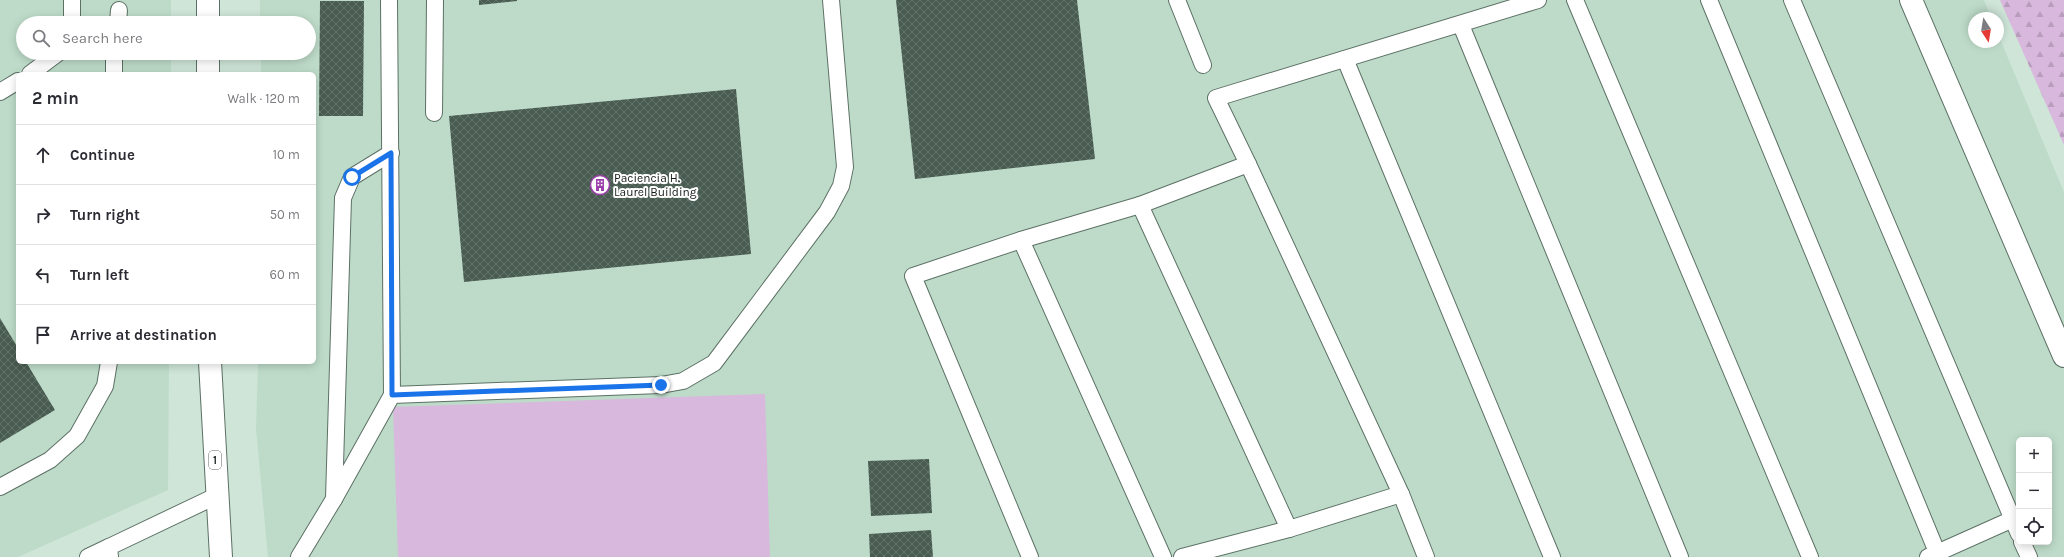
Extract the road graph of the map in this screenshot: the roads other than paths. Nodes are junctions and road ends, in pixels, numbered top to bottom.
1 (72, 0) edge
2 (208, 0) edge
3 (389, 0) edge
4 (435, 0) edge
5 (831, 0) edge
6 (1177, 0) edge
7 (1538, 0) edge
8 (1575, 0) edge
9 (1709, 0) edge
10 (1792, 0) edge
11 (1911, 0) edge
12 (72, 16) edge
13 (208, 16) edge
14 (1461, 25) junction
15 (1345, 59) junction
16 (49, 60) edge
17 (114, 60) edge
18 (208, 60) edge
19 (1203, 65) dead end
20 (33, 72) edge
21 (114, 72) edge
22 (208, 72) edge
23 (16, 82) edge
24 (0, 92) edge
25 (434, 113) dead end
26 (391, 153) junction
27 (1248, 164) junction
28 (1140, 205) junction
29 (1021, 240) junction
30 (2064, 356) edge
31 (109, 364) edge
32 (210, 364) edge
33 (392, 395) junction
34 (0, 487) edge
35 (1401, 494) junction
36 (216, 496) junction
37 (334, 499) junction
38 (2013, 519) junction
39 (2016, 526) edge
40 (1289, 529) junction
41 (2023, 545) edge
42 (110, 552) edge
43 (1934, 556) edge
44 (88, 557) edge
45 (221, 557) edge
46 (299, 557) edge
47 (1030, 557) edge
48 (1163, 557) edge
49 (1182, 557) edge
50 (1426, 557) edge
51 (1552, 557) edge
52 (1680, 557) edge
53 (1810, 557) edge
54 (2028, 557) edge

1 - 12 lane
2 - 13 main road
3 - 26 lane
4 - 25 lane
5 - 33 lane
6 - 19 lane
7 - 14 lane
8 - 53 lane
9 - 43 lane
10 - 38 lane
11 - 30 main road
14 - 15 lane
14 - 52 lane
15 - 27 lane
15 - 51 lane
16 - 20 lane
17 - 21 lane
18 - 22 main road
23 - 24 lane
26 - 33 lane
26 - 37 lane
27 - 28 lane
27 - 35 lane
28 - 29 lane
28 - 40 lane
29 - 47 lane
29 - 48 lane
31 - 34 lane
32 - 36 main road, 1
33 - 37 lane
35 - 40 lane
35 - 50 lane
36 - 42 lane
36 - 45 main road, 1
37 - 46 lane
38 - 39 lane
38 - 43 lane
40 - 49 lane
41 - 54 lane
42 - 44 lane

